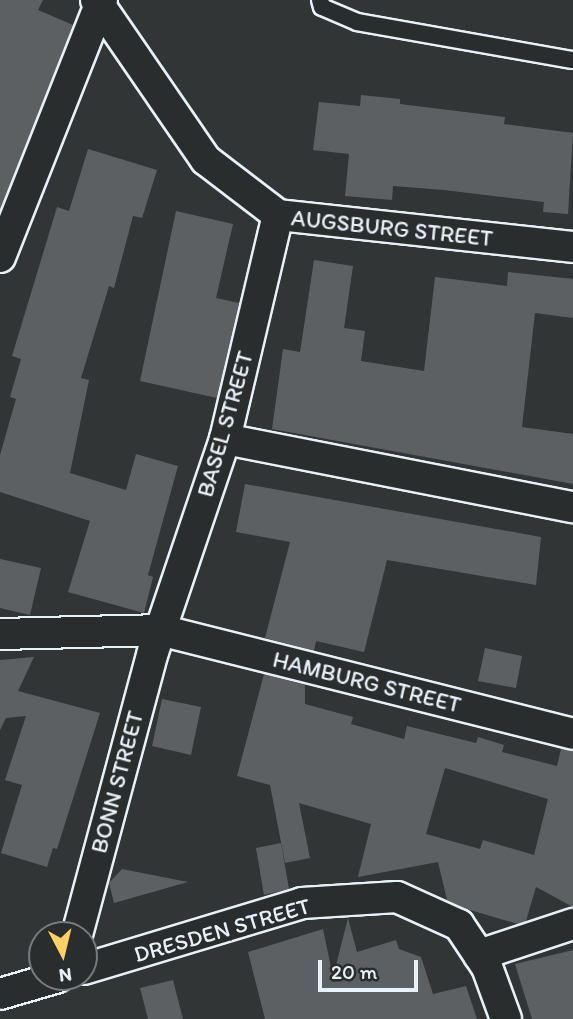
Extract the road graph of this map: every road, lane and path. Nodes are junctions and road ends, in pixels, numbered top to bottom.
1 (320, 0) edge
2 (99, 2) edge
3 (573, 60) edge
4 (278, 215) junction
5 (2, 242) edge
6 (573, 247) edge
7 (225, 439) junction
8 (573, 507) edge
9 (160, 630) junction
10 (0, 635) edge
11 (573, 734) edge
12 (81, 921) edge
13 (573, 924) edge
14 (479, 955) junction
15 (98, 965) edge
16 (28, 986) edge
17 (0, 994) edge
18 (506, 1019) edge

1 - 3 lane
2 - 4 street, AUGSBURG STREET
2 - 5 street
4 - 6 street, AUGSBURG STREET
4 - 7 street, BASEL STREET
7 - 8 street
7 - 9 street, BASEL STREET
9 - 10 street, HAMBURG STREET
9 - 11 street, HAMBURG STREET
9 - 12 street, BONN STREET
13 - 14 street
14 - 15 street, DRESDEN STREET
14 - 18 street, DRESDEN STREET
16 - 17 street

